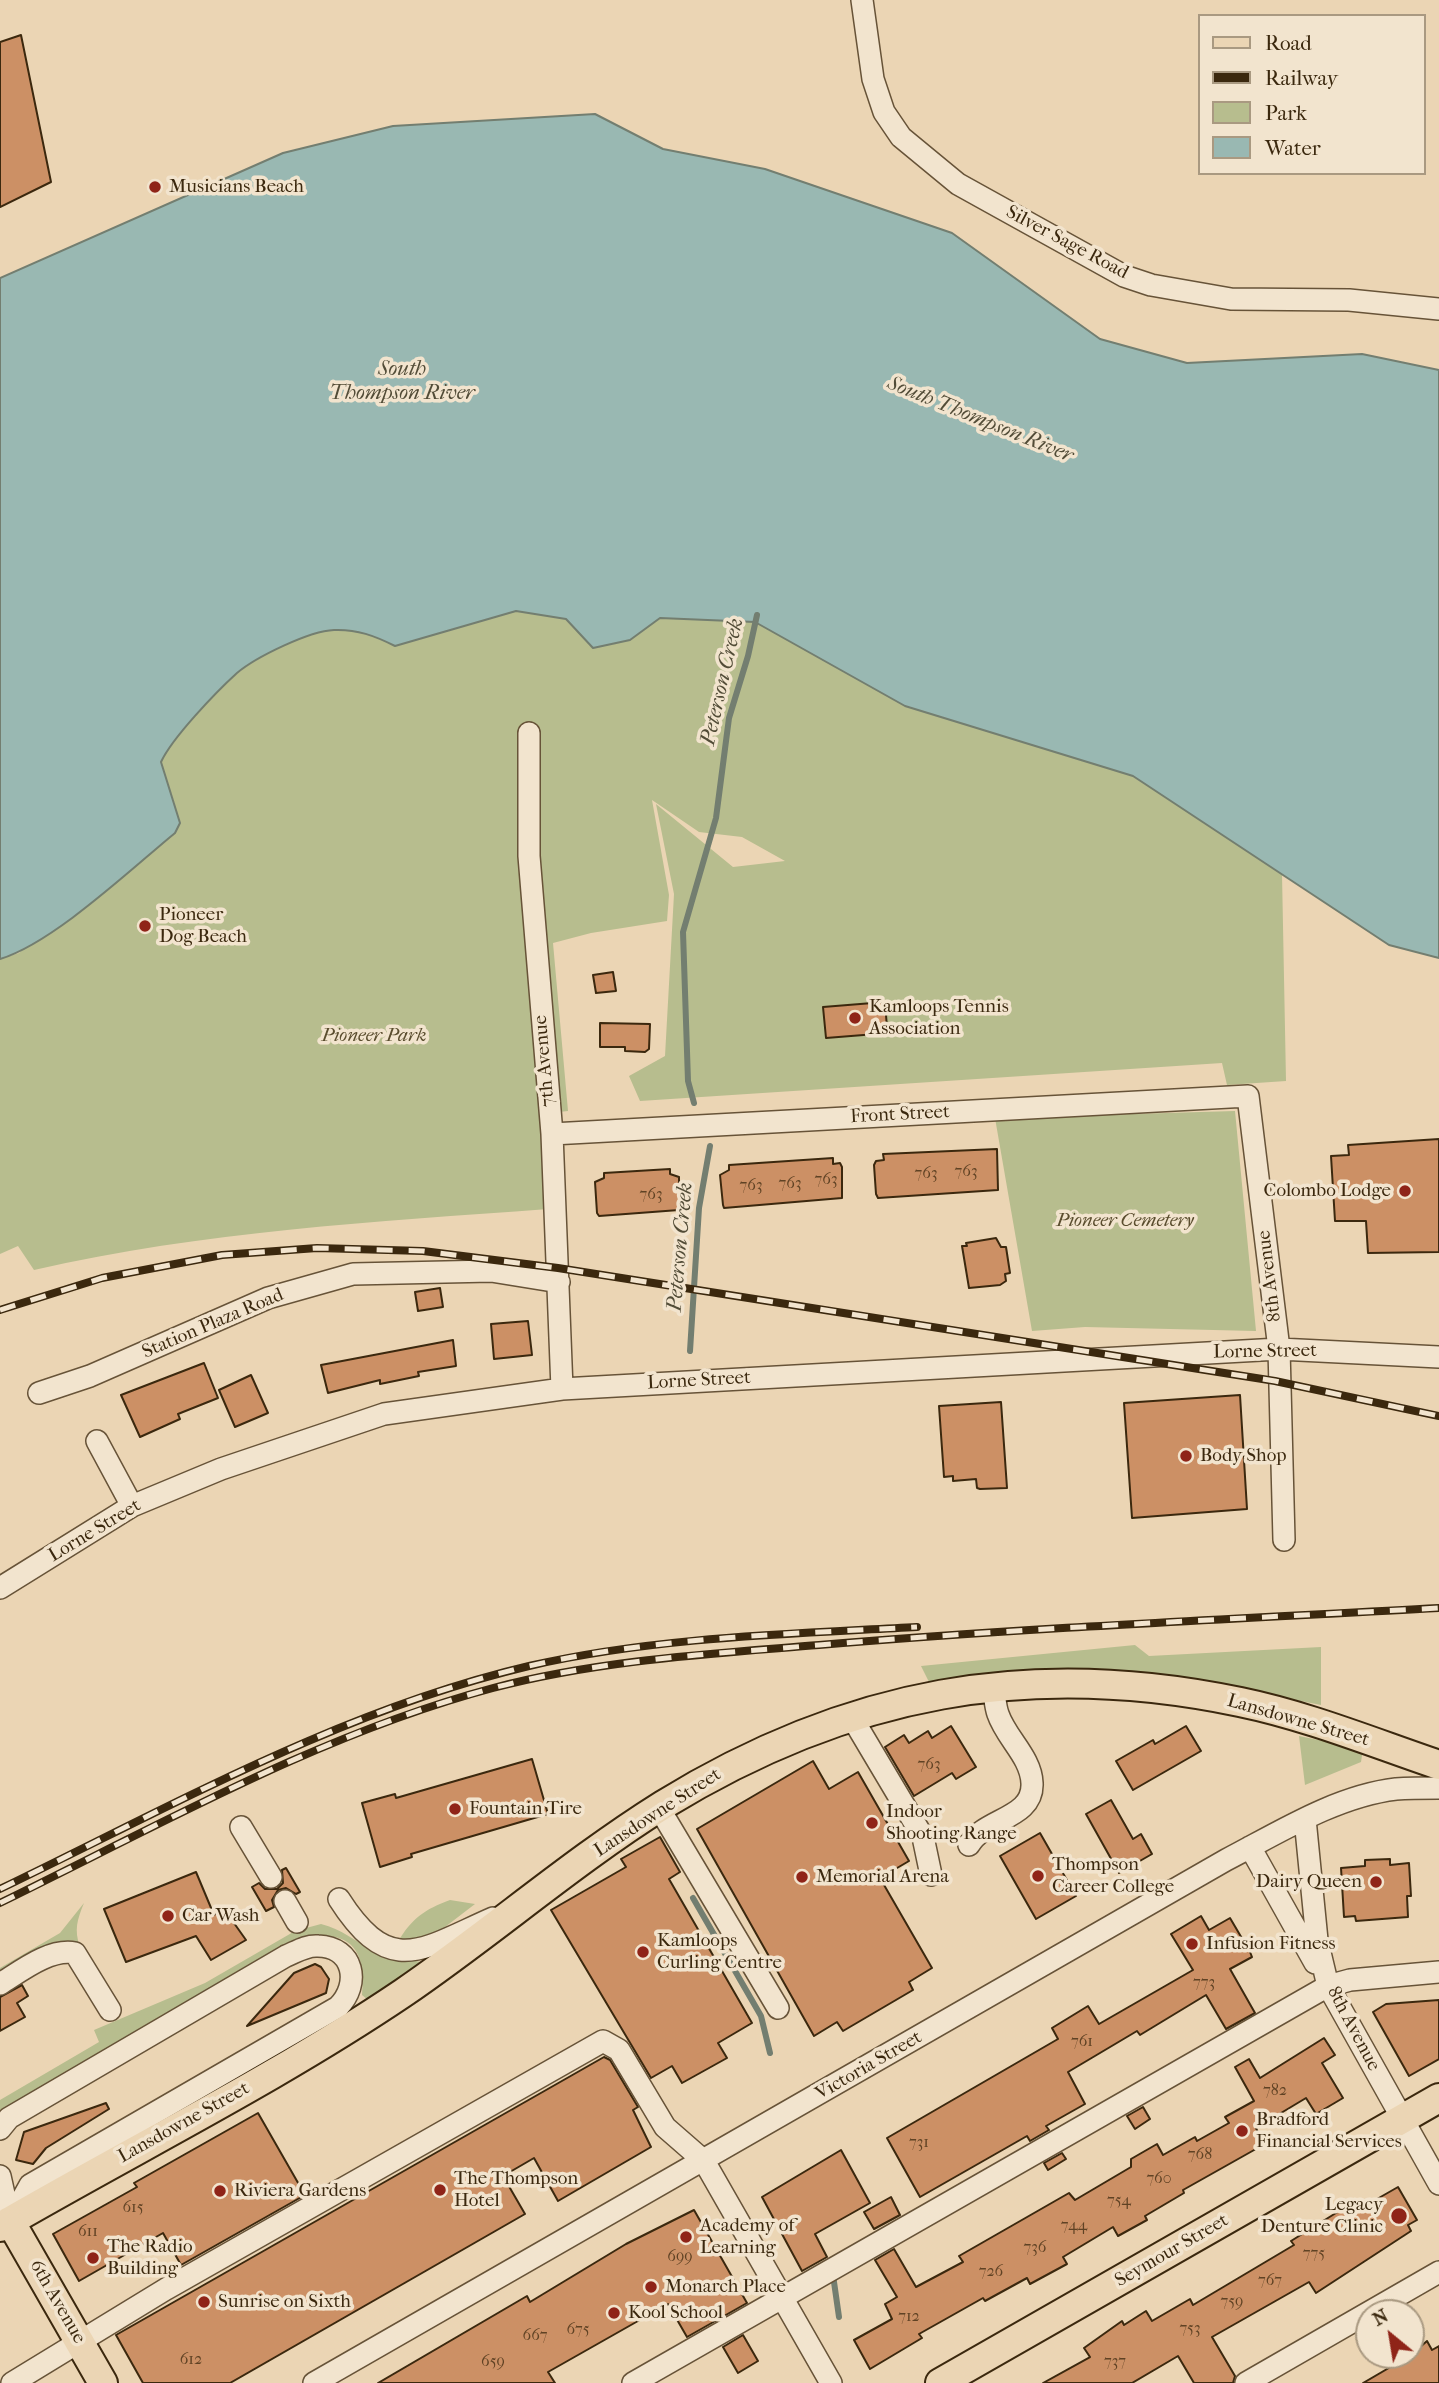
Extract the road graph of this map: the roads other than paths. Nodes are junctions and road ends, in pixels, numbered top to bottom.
1 (862, 0) edge
2 (1439, 309) edge
3 (529, 733) dead end
4 (1248, 1096) joint
5 (552, 1134) junction
6 (559, 1282) junction
7 (1279, 1349) junction
8 (1439, 1357) edge
9 (562, 1389) junction
10 (39, 1393) dead end
11 (97, 1441) dead end
12 (132, 1506) junction
13 (1284, 1540) dead end
14 (0, 1588) edge
15 (993, 1687) junction
16 (851, 1716) junction
17 (1439, 1765) edge
18 (1439, 1788) edge
19 (659, 1808) junction
20 (1305, 1819) junction
21 (241, 1826) dead end
22 (969, 1845) dead end
23 (1250, 1847) junction
24 (931, 1875) dead end
25 (271, 1877) dead end
26 (339, 1899) dead end
27 (285, 1901) dead end
28 (521, 1906) junction
29 (297, 1922) dead end
30 (1439, 1972) edge
31 (0, 1984) edge
32 (1328, 1986) junction
33 (778, 2008) dead end
34 (110, 2010) dead end
35 (1439, 2098) edge
36 (1402, 2119) junction
37 (0, 2129) edge
38 (704, 2161) junction
39 (0, 2176) edge
40 (1439, 2183) edge
41 (3, 2221) edge
42 (1439, 2272) edge
43 (782, 2298) junction
44 (79, 2341) junction
45 (12, 2383) edge
46 (103, 2383) edge
47 (314, 2383) edge
48 (633, 2383) edge
49 (831, 2383) edge
50 (940, 2383) edge
51 (1246, 2383) edge

1 - 2 street, Silver Sage Road
3 - 5 street, 7th Avenue
4 - 5 street, Front Street
4 - 7 street, 8th Avenue
5 - 6 street, 7th Avenue
6 - 9 street, 7th Avenue
6 - 10 street, Station Plaza Road
7 - 8 street, Lorne Street
7 - 9 street, Lorne Street
7 - 13 street, 8th Avenue
9 - 12 street, Lorne Street
11 - 12 street
12 - 14 street, Lorne Street
15 - 16 main road, Lansdowne Street
15 - 17 main road, Lansdowne Street
15 - 22 street
16 - 19 main road, Lansdowne Street
16 - 24 street
18 - 20 street, Victoria Street
19 - 28 main road, Lansdowne Street
19 - 33 street
20 - 23 street, Victoria Street
20 - 32 street, 8th Avenue
21 - 25 street
23 - 32 street
23 - 38 street, Victoria Street
26 - 28 street
27 - 29 street
28 - 41 main road, Lansdowne Street
30 - 32 street
31 - 34 street
32 - 36 street, 8th Avenue
32 - 43 street
35 - 36 main road, Seymour Street
36 - 40 street, 8th Avenue
36 - 50 main road, Seymour Street
37 - 41 street
38 - 43 street
38 - 44 street
38 - 47 street, Victoria Street
39 - 41 street
41 - 44 main road, 6th Avenue
42 - 51 street
43 - 48 street
43 - 49 street
44 - 45 street
44 - 46 main road, 6th Avenue

